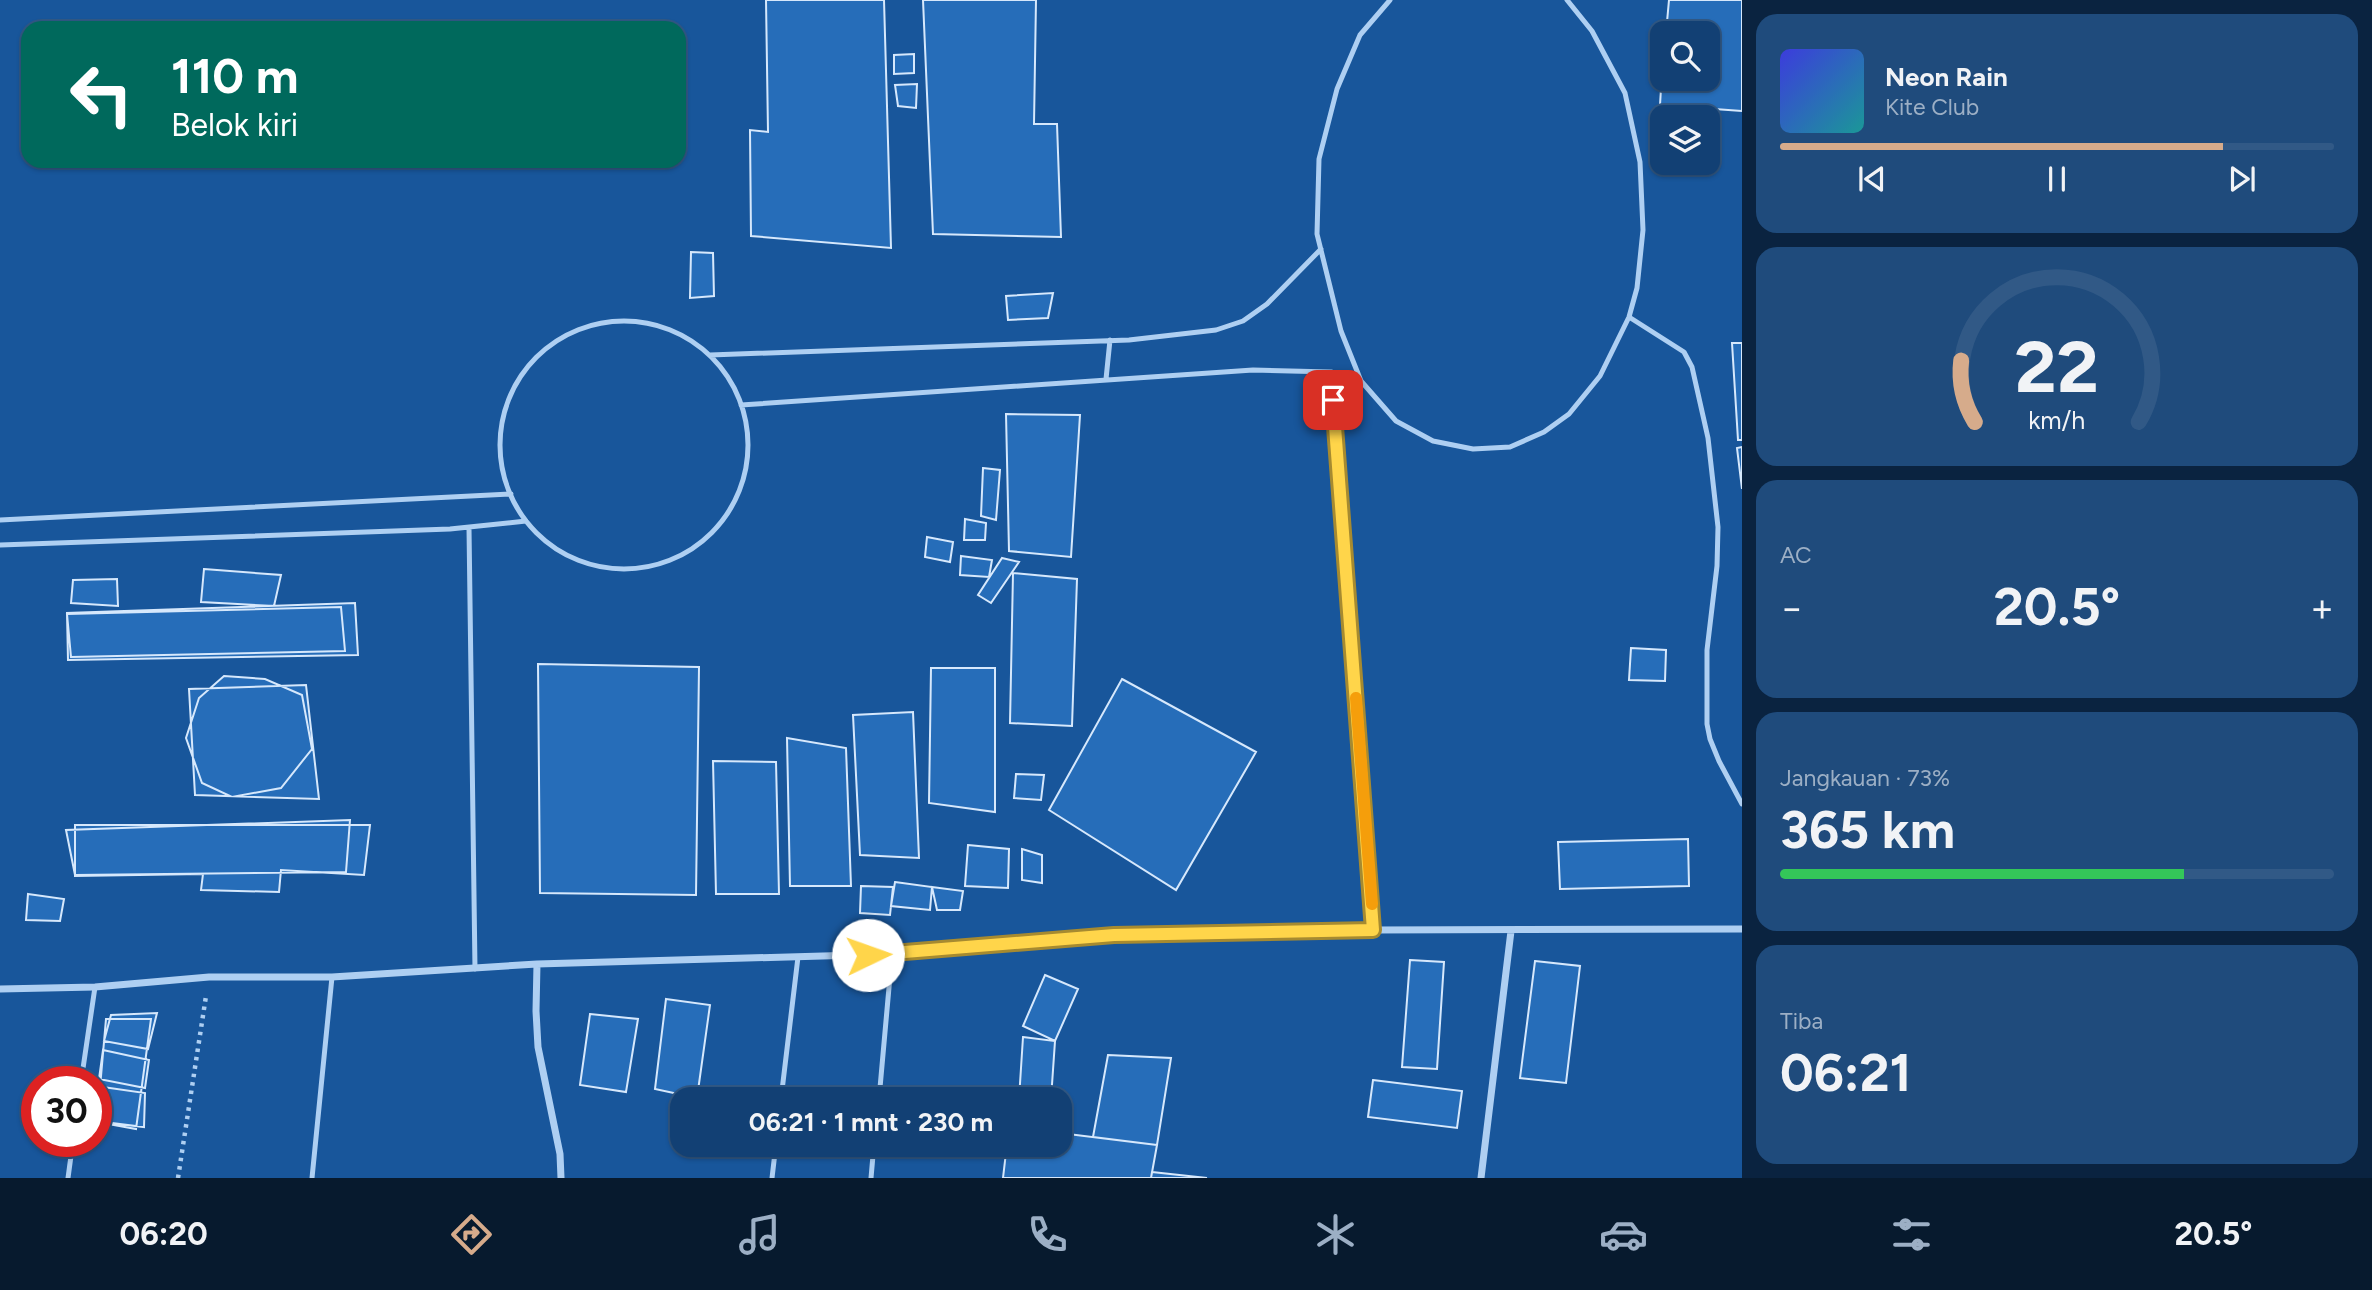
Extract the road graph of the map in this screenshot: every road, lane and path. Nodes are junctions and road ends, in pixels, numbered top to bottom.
1 (1390, 0) edge
2 (1567, 0) edge
3 (1321, 249) junction
4 (1629, 317) junction
5 (1110, 340) junction
6 (709, 355) junction
7 (1331, 372) junction
8 (1106, 379) junction
9 (1361, 381) junction
10 (741, 405) junction
11 (511, 494) junction
12 (0, 520) edge
13 (526, 522) junction
14 (469, 527) junction
15 (0, 545) edge
16 (1742, 804) edge
17 (1742, 929) edge
18 (1373, 930) junction
19 (1511, 931) junction
20 (892, 954) junction
21 (798, 957) junction
22 (537, 964) junction
23 (475, 969) junction
24 (332, 977) junction
25 (209, 978) junction
26 (95, 987) junction
27 (0, 989) edge
28 (83, 1066) edge
29 (782, 1087) edge
30 (879, 1087) edge
31 (71, 1157) edge
32 (774, 1157) edge
33 (873, 1157) edge
34 (68, 1178) edge
35 (178, 1178) edge
36 (312, 1178) edge
37 (561, 1178) edge
38 (772, 1178) edge
39 (871, 1178) edge
40 (1481, 1178) edge

1 - 3 lane
2 - 4 lane
3 - 5 lane
3 - 9 lane
4 - 9 lane
4 - 16 lane
5 - 6 lane
5 - 8 lane
6 - 10 lane
6 - 11 lane
7 - 8 lane
7 - 9 lane
7 - 18 lane
8 - 10 lane
10 - 13 lane
11 - 12 lane
11 - 13 lane
13 - 14 lane
14 - 15 lane
14 - 23 lane
17 - 19 street
18 - 19 street
18 - 20 street
19 - 40 street
20 - 21 street
20 - 30 lane
21 - 22 street
21 - 29 lane
22 - 23 street
22 - 37 street
23 - 24 street
24 - 25 street
24 - 36 lane
25 - 26 street
25 - 35 path
26 - 27 street
26 - 28 lane
31 - 34 lane
32 - 38 lane
33 - 39 lane

